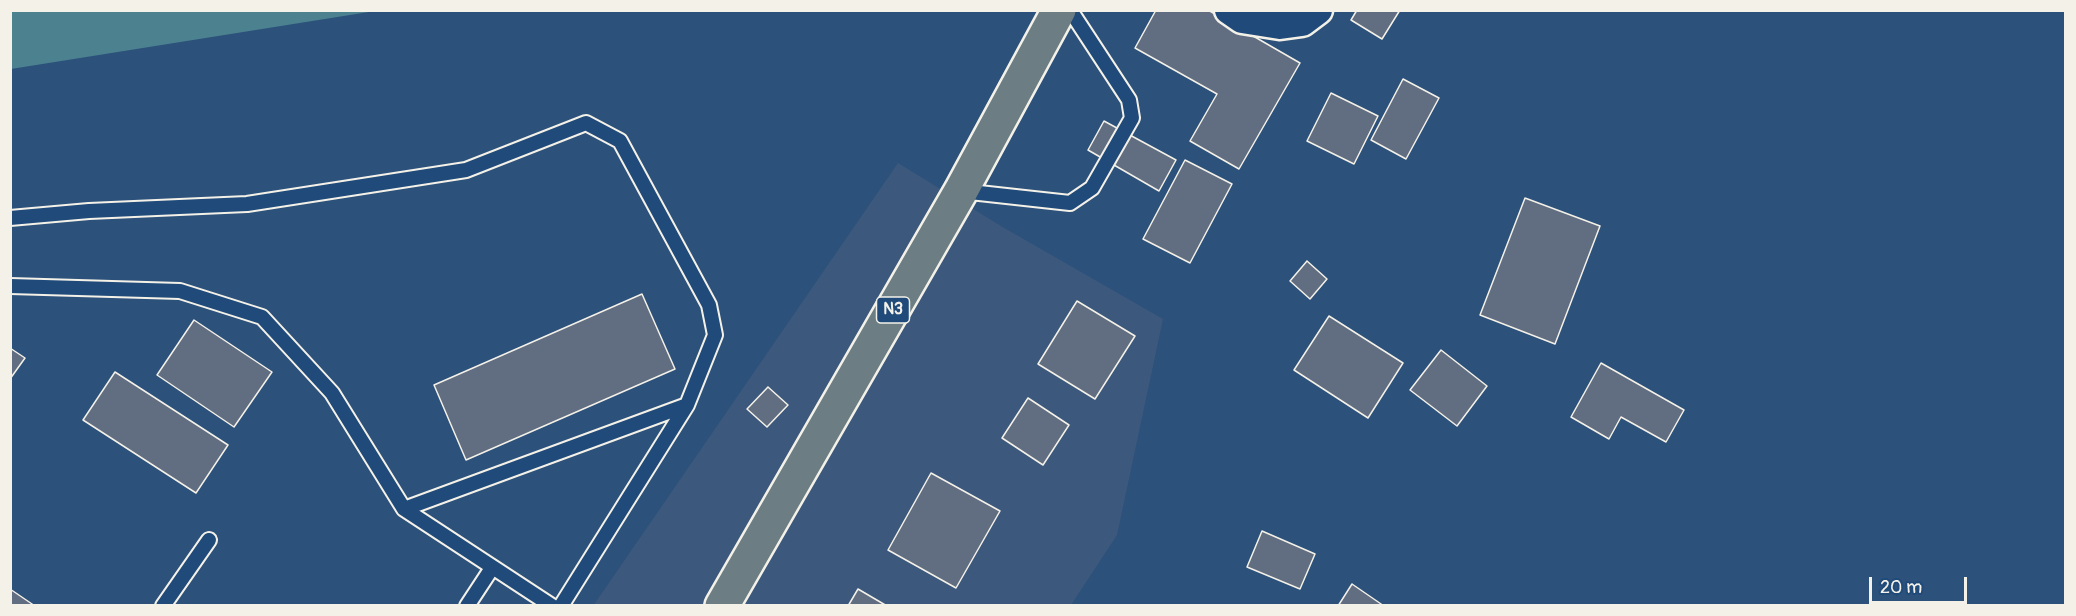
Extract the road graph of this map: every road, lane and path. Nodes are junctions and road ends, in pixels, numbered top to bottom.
1 (1059, 10) edge
2 (1070, 10) edge
3 (1229, 10) edge
4 (1318, 10) edge
5 (961, 191) junction
6 (10, 218) edge
7 (10, 286) edge
8 (687, 405) junction
9 (404, 509) junction
10 (209, 540) dead end
11 (492, 568) junction
12 (163, 606) edge
13 (467, 606) edge
14 (552, 606) edge
15 (561, 606) edge
16 (722, 606) edge

1 - 5 highway, N3
2 - 5 lane
3 - 4 street
5 - 16 highway, N3
6 - 8 lane
7 - 9 lane
8 - 9 lane
8 - 15 lane
9 - 11 lane
10 - 12 lane
11 - 13 lane
11 - 14 lane

